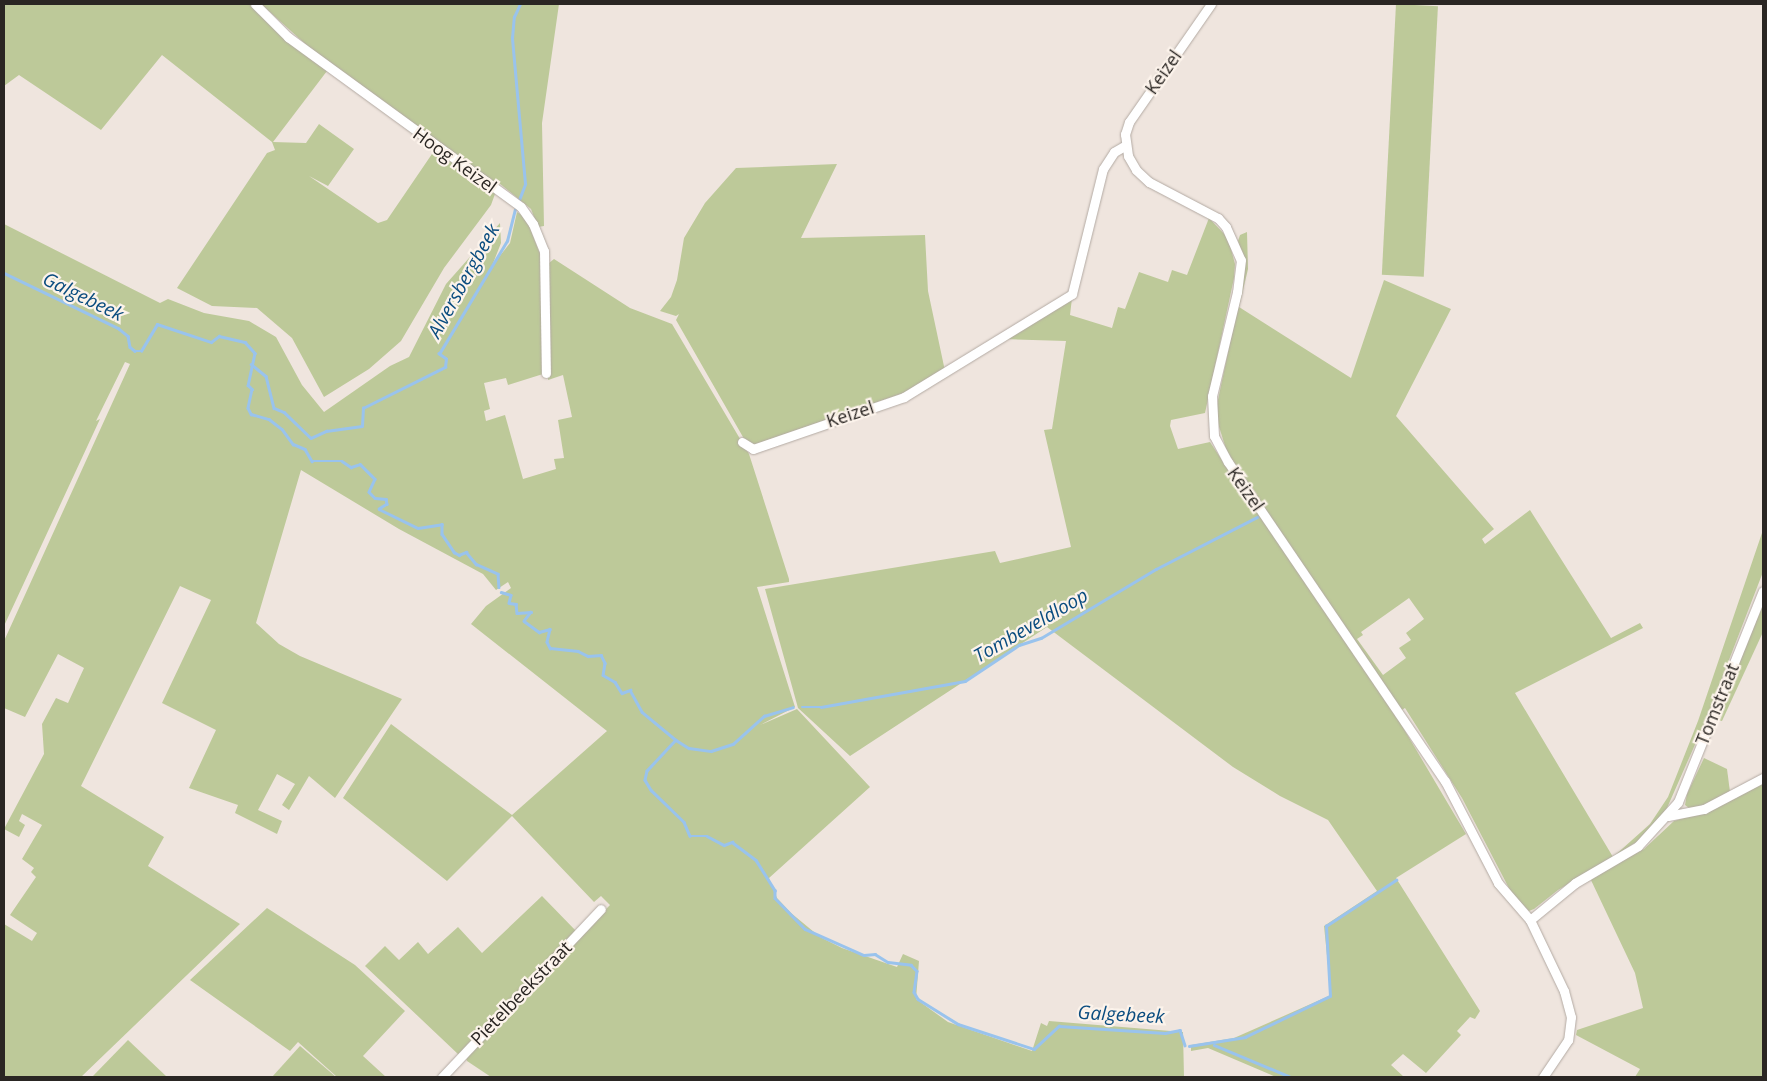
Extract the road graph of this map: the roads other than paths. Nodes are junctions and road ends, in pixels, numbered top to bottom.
1 (255, 4) edge
2 (1211, 4) edge
3 (1126, 145) junction
4 (546, 373) dead end
5 (742, 442) dead end
6 (1763, 591) edge
7 (1763, 778) edge
8 (1668, 816) junction
9 (601, 909) dead end
10 (1530, 920) junction
11 (442, 1077) edge
12 (1543, 1077) edge

1 - 4 street, Hoog Keizel
2 - 3 street, Keizel
3 - 5 street, Keizel
3 - 10 street, Keizel
6 - 8 street, Tomstraat
7 - 8 street
8 - 10 street, Tomstraat
9 - 11 street, Pietelbeekstraat
10 - 12 street

